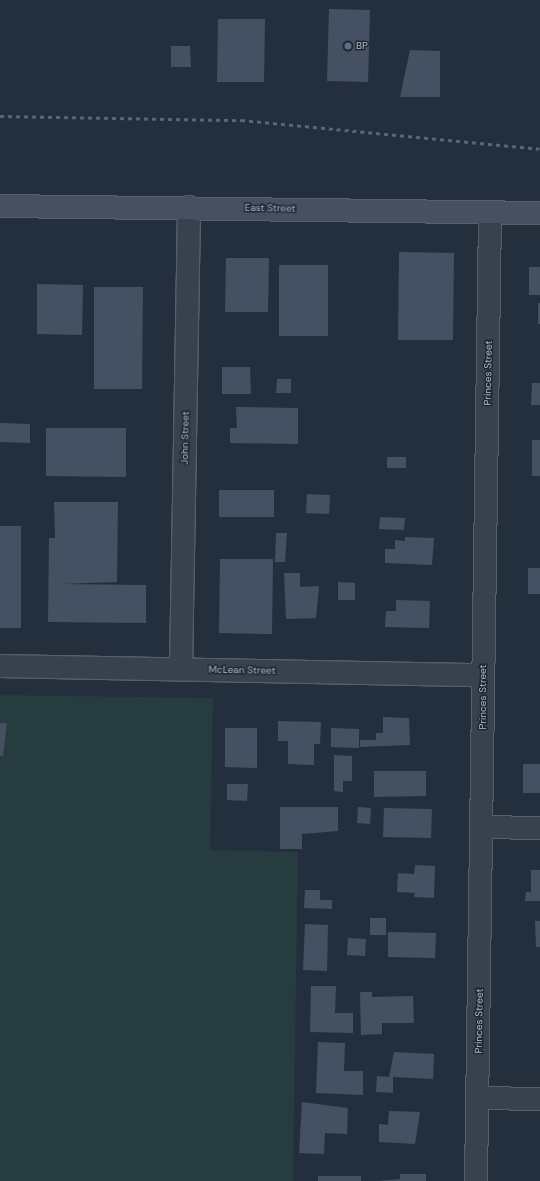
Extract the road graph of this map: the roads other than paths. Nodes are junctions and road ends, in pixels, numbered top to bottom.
1 (0, 206) edge
2 (189, 207) junction
3 (490, 212) junction
4 (540, 213) edge
5 (0, 666) edge
6 (182, 669) junction
7 (483, 675) junction
8 (482, 828) junction
9 (540, 828) edge
10 (478, 1098) junction
11 (540, 1099) edge
12 (476, 1181) edge

1 - 2 main road, East Street
2 - 3 main road, East Street
2 - 6 street, John Street
3 - 4 main road, East Street
3 - 7 street, Princes Street
5 - 6 street, McLean Street
6 - 7 street, McLean Street
7 - 8 street, Princes Street
8 - 9 street
8 - 10 street, Princes Street
10 - 11 street
10 - 12 street, Princes Street

